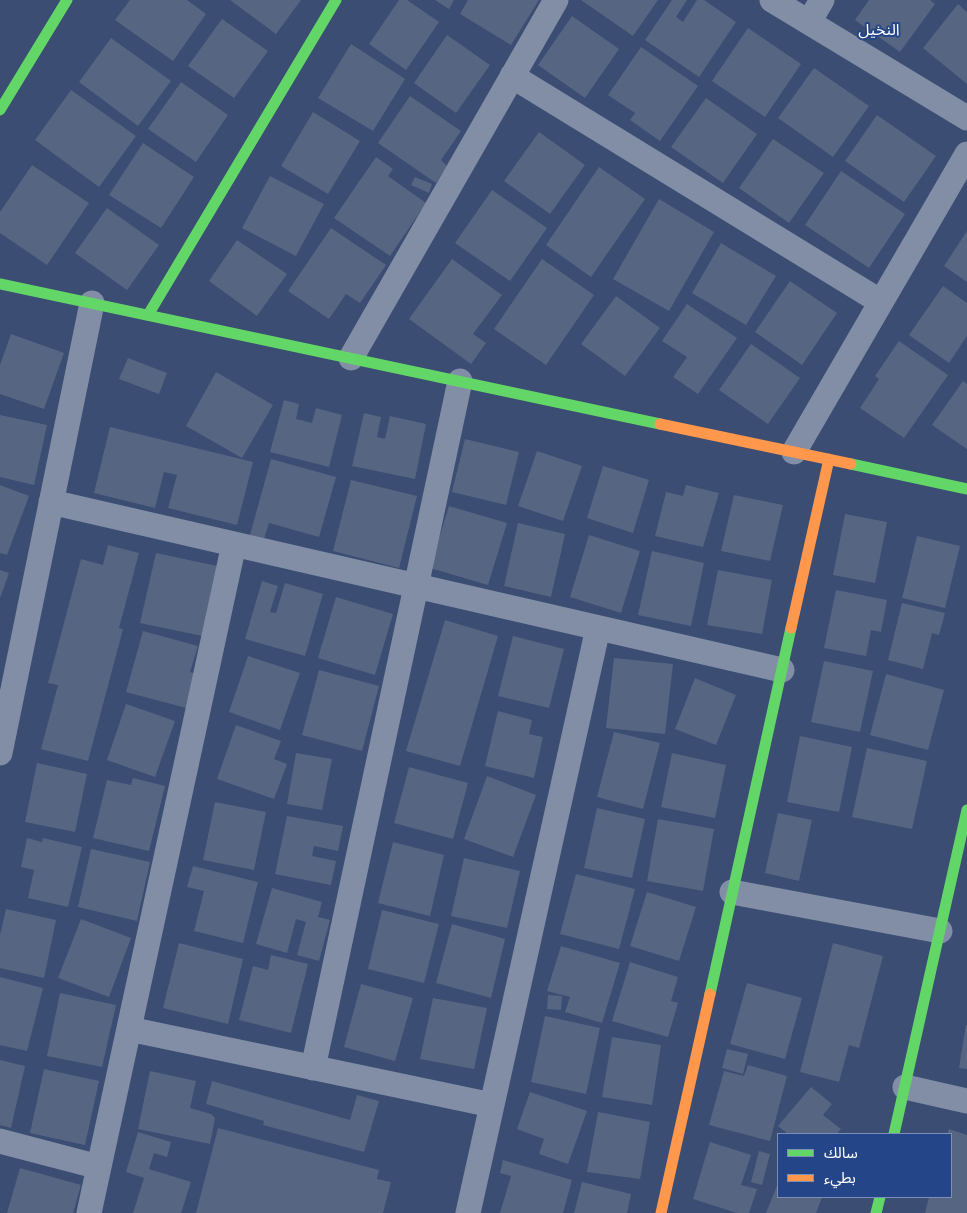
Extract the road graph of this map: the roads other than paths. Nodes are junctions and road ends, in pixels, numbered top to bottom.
1 (67, 0) edge
2 (336, 0) edge
3 (556, 0) edge
4 (772, 0) edge
5 (822, 0) edge
6 (809, 22) junction
7 (512, 76) junction
8 (0, 110) edge
9 (967, 118) edge
10 (967, 154) edge
11 (0, 284) edge
12 (881, 302) junction
13 (92, 303) junction
14 (148, 315) junction
15 (351, 358) junction
16 (460, 381) junction
17 (794, 452) junction
18 (829, 460) junction
19 (967, 489) edge
20 (51, 502) junction
21 (234, 544) junction
22 (417, 586) junction
23 (598, 628) junction
24 (782, 670) junction
25 (1, 742) edge
26 (967, 810) edge
27 (732, 892) junction
28 (940, 931) junction
29 (129, 1029) junction
30 (313, 1068) junction
31 (905, 1087) junction
32 (967, 1101) edge
33 (492, 1105) junction
34 (894, 1133) edge
35 (0, 1141) edge
36 (99, 1166) junction
37 (880, 1198) edge
38 (89, 1213) edge
39 (468, 1213) edge
40 (661, 1213) edge
41 (876, 1213) edge

1 - 8 street
2 - 14 street
3 - 7 street
4 - 6 street
5 - 6 street
6 - 9 street
7 - 12 street
7 - 15 street
10 - 12 street
11 - 13 street
12 - 17 street
13 - 14 street
13 - 20 street
14 - 15 street
15 - 16 street
16 - 17 street
16 - 22 street
17 - 18 street
18 - 19 street
18 - 24 street
20 - 21 street
20 - 25 street
21 - 22 street
21 - 29 street
22 - 23 street
22 - 30 street
23 - 24 street
23 - 33 street
24 - 27 street
26 - 28 street
27 - 28 street
27 - 40 street
28 - 31 street
29 - 30 street
29 - 36 street
30 - 33 street
31 - 32 street
31 - 34 street
33 - 39 street
35 - 36 street
36 - 38 street
37 - 41 street

